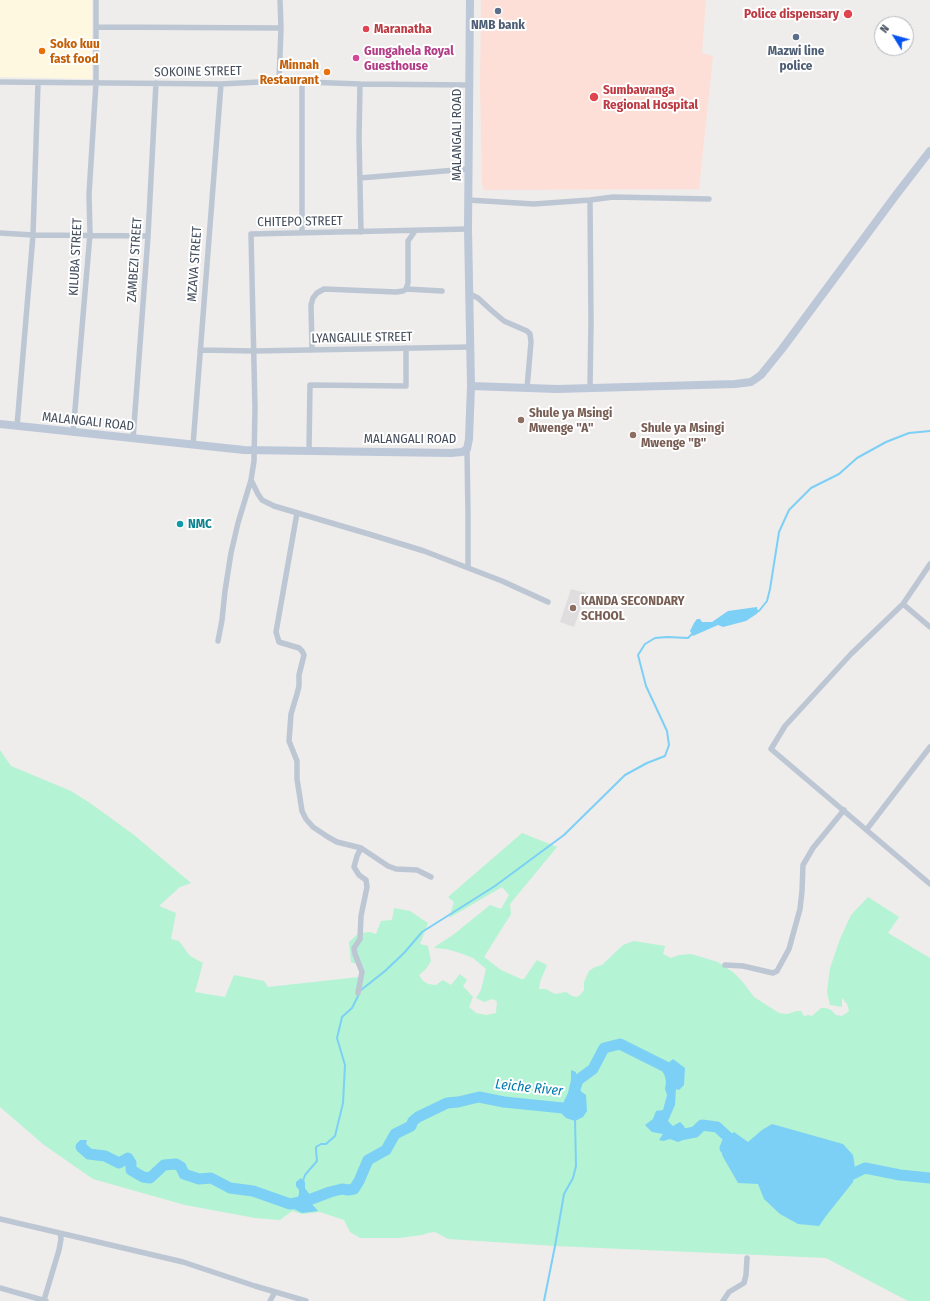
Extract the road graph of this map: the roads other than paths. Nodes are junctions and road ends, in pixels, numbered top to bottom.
1 (96, 0) edge
2 (280, 0) edge
3 (470, 0) edge
4 (96, 27) junction
5 (281, 28) junction
6 (279, 81) junction
7 (0, 82) edge
8 (302, 82) junction
9 (38, 83) junction
10 (96, 83) junction
11 (156, 83) junction
12 (221, 84) junction
13 (360, 84) junction
14 (469, 85) junction
15 (930, 151) edge
16 (468, 169) junction
17 (360, 178) junction
18 (709, 199) dead end
19 (468, 200) junction
20 (590, 200) junction
21 (468, 229) junction
22 (415, 230) junction
23 (361, 232) junction
24 (0, 233) edge
25 (302, 233) junction
26 (90, 234) junction
27 (33, 235) junction
28 (148, 236) junction
29 (406, 288) junction
30 (442, 291) dead end
31 (470, 294) junction
32 (470, 347) junction
33 (406, 348) junction
34 (312, 349) junction
35 (200, 350) junction
36 (254, 351) junction
37 (471, 386) junction
38 (527, 388) junction
39 (590, 388) junction
40 (0, 424) edge
41 (17, 426) junction
42 (73, 433) junction
43 (133, 439) junction
44 (193, 445) junction
45 (467, 449) junction
46 (254, 450) junction
47 (309, 450) junction
48 (251, 480) junction
49 (297, 513) junction
50 (930, 564) edge
51 (468, 567) junction
52 (548, 602) dead end
53 (903, 604) junction
54 (930, 627) edge
55 (218, 641) dead end
56 (930, 747) edge
57 (844, 810) junction
58 (867, 829) junction
59 (361, 848) junction
60 (431, 877) dead end
61 (930, 884) edge
62 (725, 965) dead end
63 (358, 993) dead end
64 (0, 1219) edge
65 (60, 1233) junction
66 (747, 1258) dead end
67 (0, 1288) edge
68 (275, 1292) junction
69 (45, 1301) edge
70 (270, 1301) edge
71 (306, 1301) edge
72 (723, 1301) edge

1 - 4 street, KILUBA STREET
2 - 5 street
3 - 14 street, MALANGALI ROAD
4 - 5 street
4 - 10 street, KILUBA STREET
5 - 6 street
6 - 8 street, SOKOINE STREET
6 - 12 street, SOKOINE STREET
7 - 9 street, SOKOINE STREET
8 - 13 street, SOKOINE STREET
8 - 25 street
9 - 10 street, SOKOINE STREET
9 - 27 street
10 - 11 street, SOKOINE STREET
10 - 26 street, KILUBA STREET
11 - 12 street, SOKOINE STREET
11 - 28 street, ZAMBEZI STREET
12 - 35 street, MZAVA STREET
13 - 14 street, SOKOINE STREET
13 - 17 street
14 - 16 street, MALANGALI ROAD
15 - 39 street
16 - 17 street
16 - 19 street, MALANGALI ROAD
17 - 23 street
18 - 20 street
19 - 20 street
19 - 21 street, MALANGALI ROAD
20 - 39 street
21 - 22 street, CHITEPO STREET
21 - 31 street, MALANGALI ROAD
22 - 23 street, CHITEPO STREET
22 - 29 street
23 - 25 street, CHITEPO STREET
24 - 27 street
25 - 36 street, CHITEPO STREET
26 - 27 street
26 - 28 street
26 - 42 street, KILUBA STREET
27 - 41 street
28 - 43 street, ZAMBEZI STREET
29 - 30 street
29 - 34 street
31 - 32 street, MALANGALI ROAD
31 - 38 street
32 - 33 street, LYANGALILE STREET
32 - 37 street, MALANGALI ROAD
33 - 34 street, LYANGALILE STREET
33 - 47 street
34 - 36 street, LYANGALILE STREET
35 - 36 street, LYANGALILE STREET
35 - 44 street, MZAVA STREET
36 - 46 street, CHITEPO STREET
37 - 38 street
37 - 45 street, MALANGALI ROAD
38 - 39 street
40 - 41 street, MALANGALI ROAD
41 - 42 street, MALANGALI ROAD
42 - 43 street, MALANGALI ROAD
43 - 44 street, MALANGALI ROAD
44 - 46 street, MALANGALI ROAD
45 - 47 street, MALANGALI ROAD
45 - 51 street
46 - 47 street, MALANGALI ROAD
46 - 48 street, CHITEPO STREET
48 - 49 street
48 - 55 street, CHITEPO STREET
49 - 51 street
49 - 59 street
50 - 53 street
51 - 52 street
53 - 54 street
53 - 57 street
56 - 58 street
57 - 58 street
57 - 62 street
58 - 61 street
59 - 60 street
59 - 63 street
64 - 65 street
65 - 68 street
65 - 69 street
66 - 72 street
67 - 69 street
68 - 70 street
68 - 71 street

